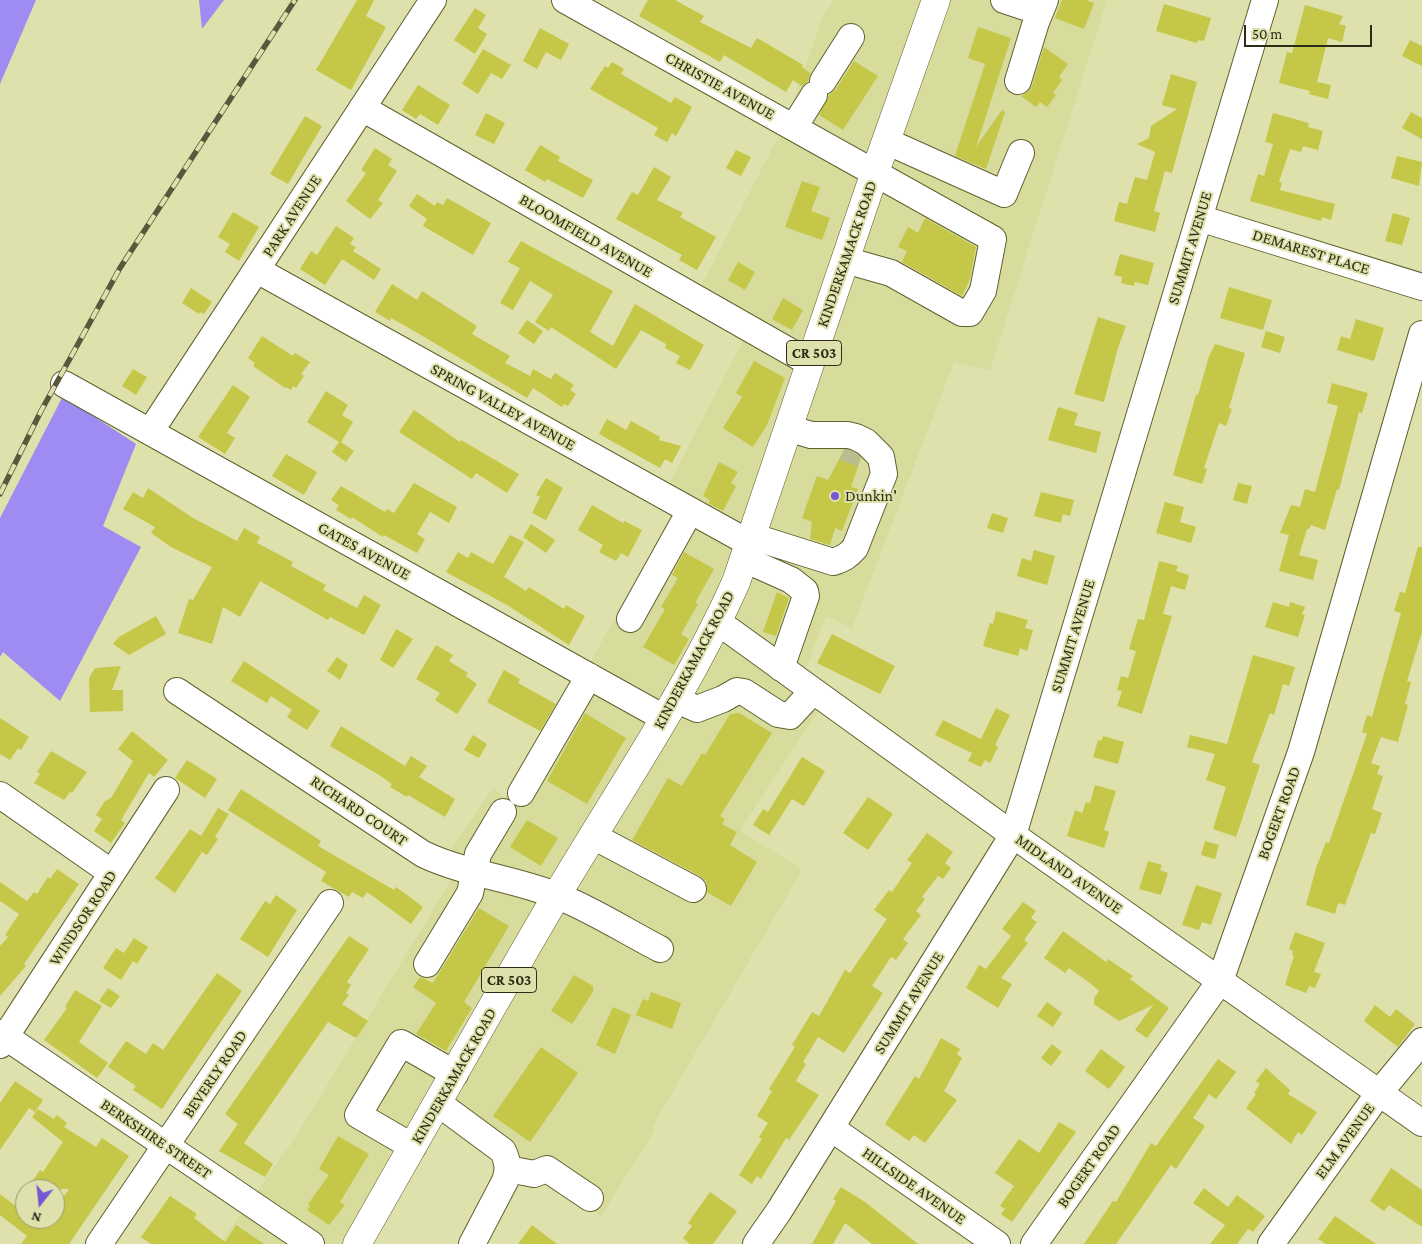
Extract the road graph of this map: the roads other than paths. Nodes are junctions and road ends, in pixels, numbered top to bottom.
1 (433, 0) edge
2 (565, 0) edge
3 (936, 0) edge
4 (1004, 0) edge
5 (1265, 0) edge
6 (1043, 6) edge
7 (851, 37) dead end
8 (1018, 81) dead end
9 (362, 108) junction
10 (794, 127) junction
11 (886, 141) junction
12 (1021, 153) dead end
13 (875, 172) junction
14 (1199, 218) junction
15 (845, 260) junction
16 (256, 270) junction
17 (1422, 287) edge
18 (1422, 334) edge
19 (810, 363) junction
20 (64, 384) dead end
21 (1414, 399) edge
22 (150, 432) junction
23 (799, 432) junction
24 (884, 474) junction
25 (690, 510) junction
26 (748, 546) junction
27 (630, 619) dead end
28 (718, 622) junction
29 (781, 668) junction
30 (589, 676) junction
31 (177, 691) dead end
32 (813, 691) junction
33 (669, 708) junction
34 (166, 790) dead end
35 (521, 793) dead end
36 (0, 796) edge
37 (503, 812) dead end
38 (1013, 835) junction
39 (593, 836) junction
40 (476, 871) junction
41 (112, 873) junction
42 (693, 889) dead end
43 (557, 896) junction
44 (330, 903) dead end
45 (660, 950) dead end
46 (427, 964) dead end
47 (1220, 981) junction
48 (2, 1038) edge
49 (1422, 1041) edge
50 (455, 1074) junction
51 (1379, 1093) junction
52 (438, 1103) junction
53 (1422, 1124) edge
54 (831, 1128) junction
55 (166, 1146) junction
56 (413, 1147) junction
57 (505, 1160) junction
58 (590, 1198) dead end
59 (365, 1237) edge
60 (99, 1244) edge
61 (311, 1244) edge
62 (472, 1244) edge
63 (756, 1244) edge
64 (997, 1244) edge
65 (1034, 1244) edge
66 (1271, 1244) edge

1 - 9 street, PARK AVENUE
2 - 10 street, CHRISTIE AVENUE
3 - 11 main road, KINDERKAMACK ROAD / CR 503
4 - 6 street
5 - 14 street, SUMMIT AVENUE
6 - 8 street
7 - 10 street
9 - 16 street, PARK AVENUE
9 - 19 street, BLOOMFIELD AVENUE
10 - 13 street, CHRISTIE AVENUE
11 - 12 street
11 - 13 main road, KINDERKAMACK ROAD / CR 503
13 - 15 main road, KINDERKAMACK ROAD / CR 503
13 - 15 street, CHRISTIE AVENUE
14 - 17 street, DEMAREST PLACE
14 - 38 street, SUMMIT AVENUE
15 - 19 main road, KINDERKAMACK ROAD / CR 503
16 - 22 street, PARK AVENUE
16 - 25 street, SPRING VALLEY AVENUE
18 - 21 street, BOGERT ROAD
19 - 23 main road, KINDERKAMACK ROAD / CR 503
20 - 22 street, GATES AVENUE
21 - 47 street, BOGERT ROAD
22 - 30 street, GATES AVENUE
23 - 24 street
23 - 24 street
23 - 26 main road, KINDERKAMACK ROAD / CR 503
24 - 26 street
25 - 26 street, SPRING VALLEY AVENUE
25 - 27 street
26 - 28 main road, KINDERKAMACK ROAD / CR 503
26 - 29 street
28 - 29 street, MIDLAND AVENUE
28 - 33 main road, KINDERKAMACK ROAD / CR 503
29 - 32 street, MIDLAND AVENUE
30 - 33 street, GATES AVENUE
30 - 35 street
31 - 40 street, RICHARD COURT
32 - 33 street, GATES AVENUE
32 - 38 street, MIDLAND AVENUE
33 - 39 main road, KINDERKAMACK ROAD / CR 503
34 - 41 street, WINDSOR ROAD
36 - 41 street
37 - 40 street
38 - 47 street, MIDLAND AVENUE
38 - 54 street, SUMMIT AVENUE
39 - 42 street
39 - 43 main road, KINDERKAMACK ROAD / CR 503
40 - 43 street, RICHARD COURT
40 - 46 street
41 - 48 street, WINDSOR ROAD
43 - 45 street, RICHARD COURT
43 - 50 main road, KINDERKAMACK ROAD / CR 503
44 - 55 street, BEVERLY ROAD
47 - 51 street, MIDLAND AVENUE
47 - 65 street, BOGERT ROAD
48 - 55 street, BERKSHIRE STREET
49 - 51 street, ELM AVENUE
50 - 52 main road, KINDERKAMACK ROAD / CR 503
50 - 56 street
51 - 53 street, MIDLAND AVENUE
51 - 66 street, ELM AVENUE
52 - 56 main road, KINDERKAMACK ROAD / CR 503
52 - 57 street
54 - 63 street, SUMMIT AVENUE
54 - 64 street, HILLSIDE AVENUE
55 - 60 street, BEVERLY ROAD
55 - 61 street, BERKSHIRE STREET
56 - 59 main road, KINDERKAMACK ROAD / CR 503
57 - 58 street
57 - 62 street

